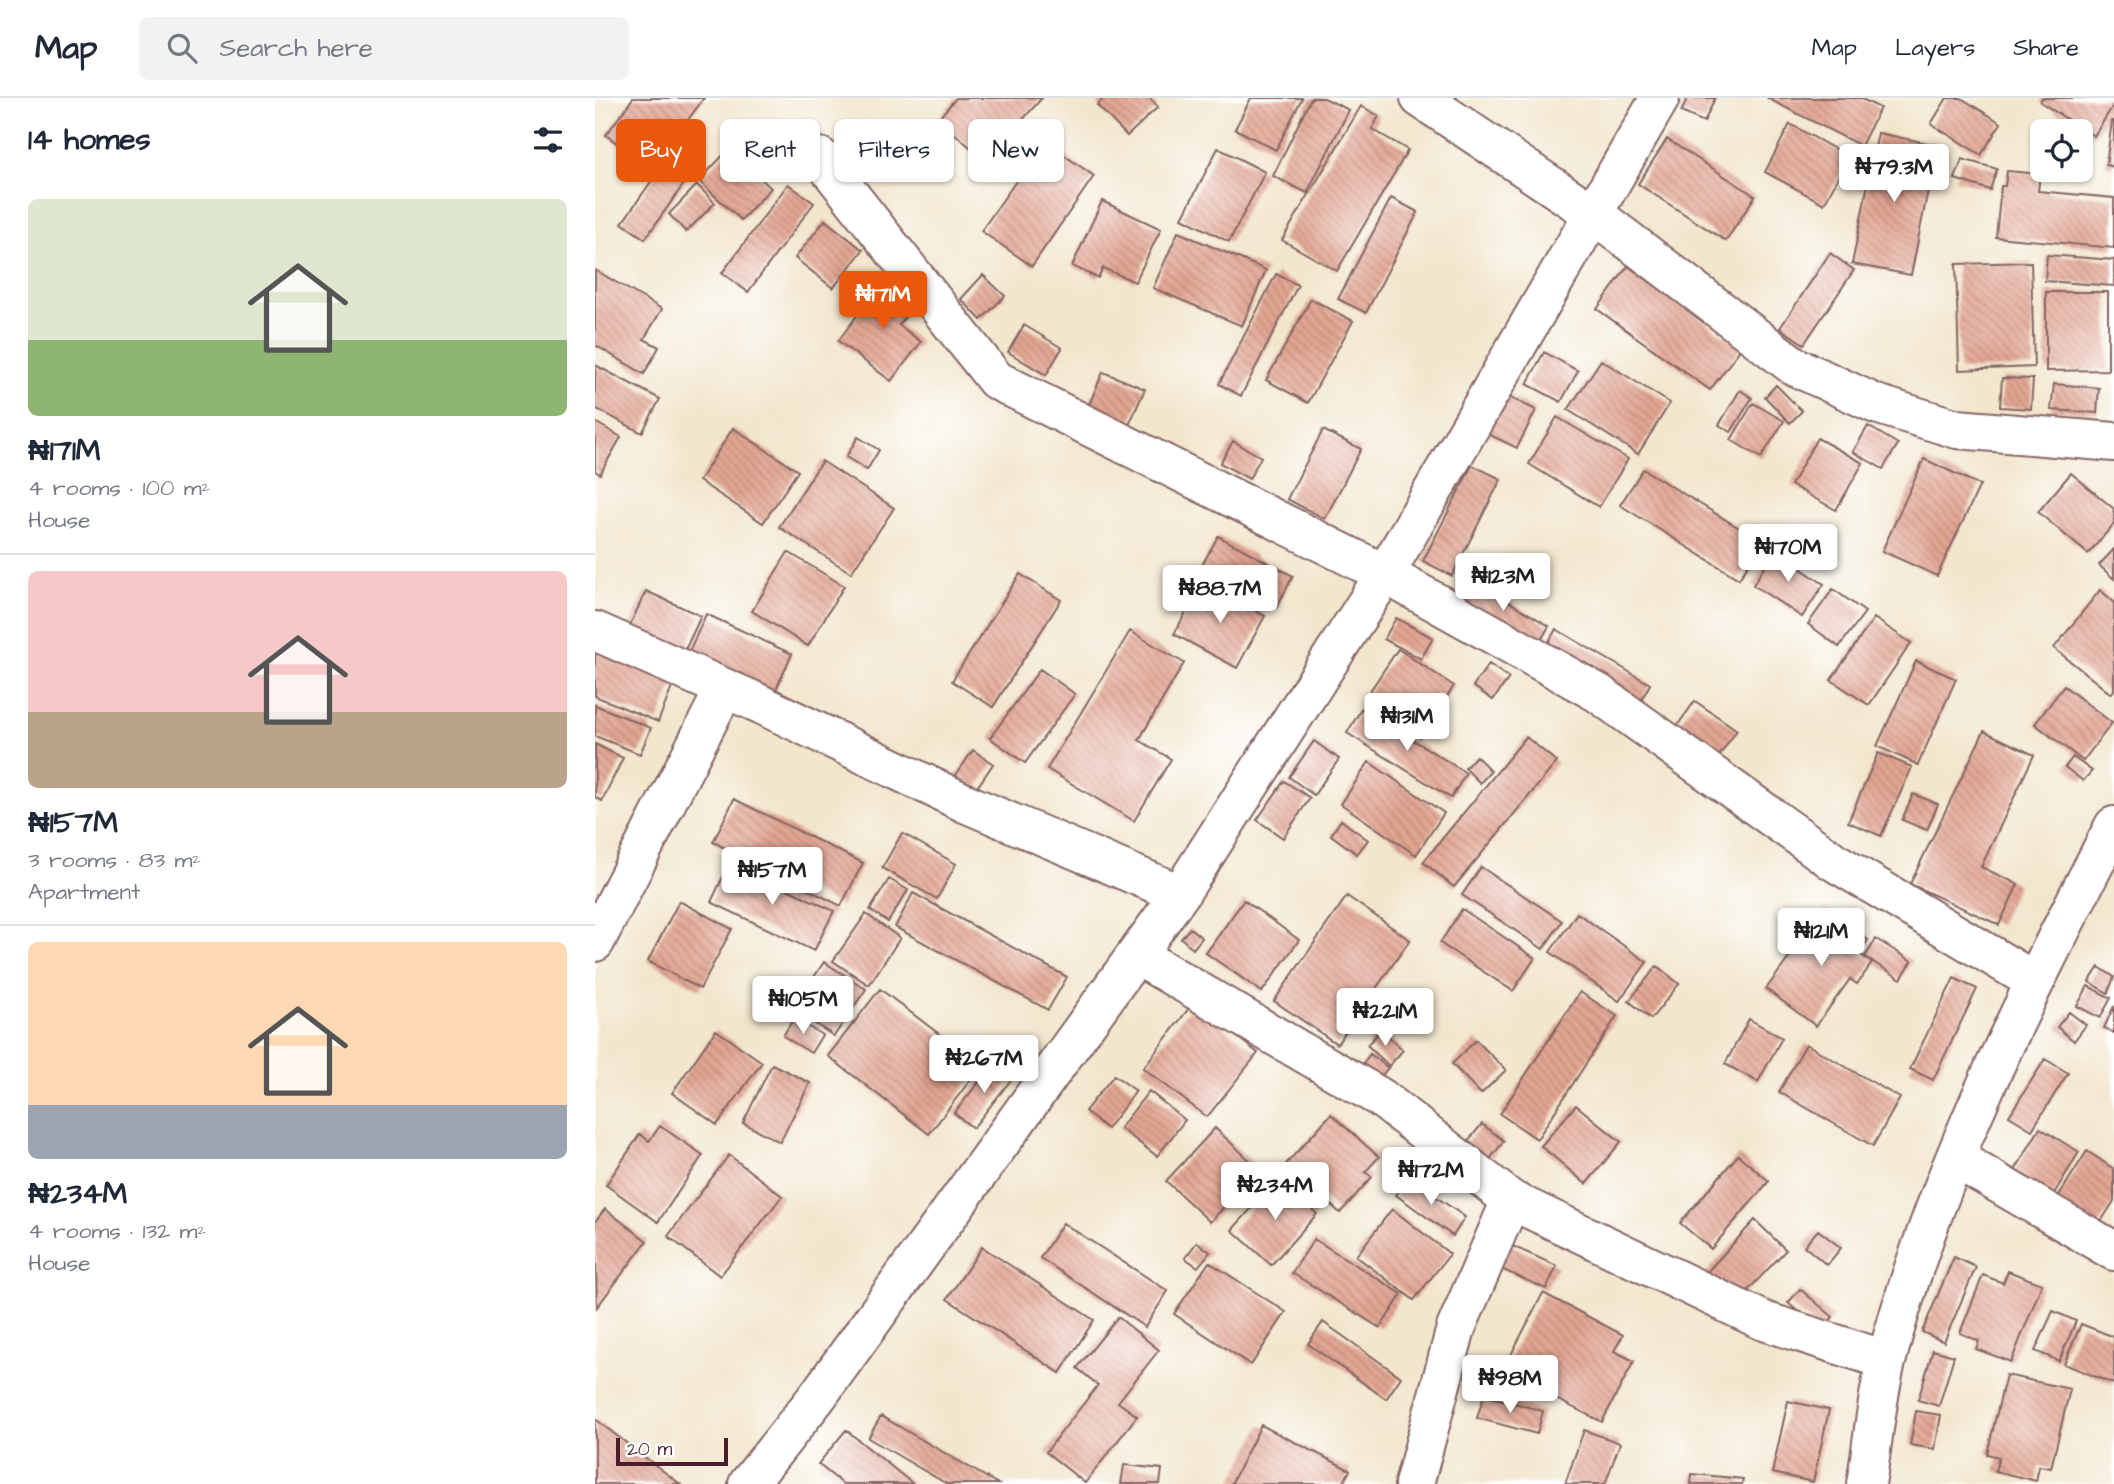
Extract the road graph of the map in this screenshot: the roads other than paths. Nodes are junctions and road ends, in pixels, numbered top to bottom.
1 (1420, 98) edge
2 (1660, 98) edge
3 (820, 158) dead end
4 (1595, 215) junction
5 (2114, 442) edge
6 (1385, 574) junction
7 (595, 631) edge
8 (724, 690) junction
9 (2114, 826) edge
10 (1180, 894) junction
11 (595, 943) edge
12 (1137, 956) junction
13 (2034, 981) junction
14 (1955, 1158) junction
15 (1511, 1200) junction
16 (2114, 1251) edge
17 (1886, 1360) junction
18 (748, 1484) edge
19 (1414, 1484) edge
20 (1866, 1484) edge

1 - 4 street
2 - 4 street
3 - 6 street
4 - 5 street
4 - 6 street
6 - 10 street
6 - 13 street
7 - 8 street
8 - 10 street
8 - 11 street
9 - 13 street
10 - 12 street
12 - 15 street
12 - 18 street
13 - 14 street
14 - 16 street
14 - 17 street
15 - 17 street
15 - 19 street
17 - 20 street

